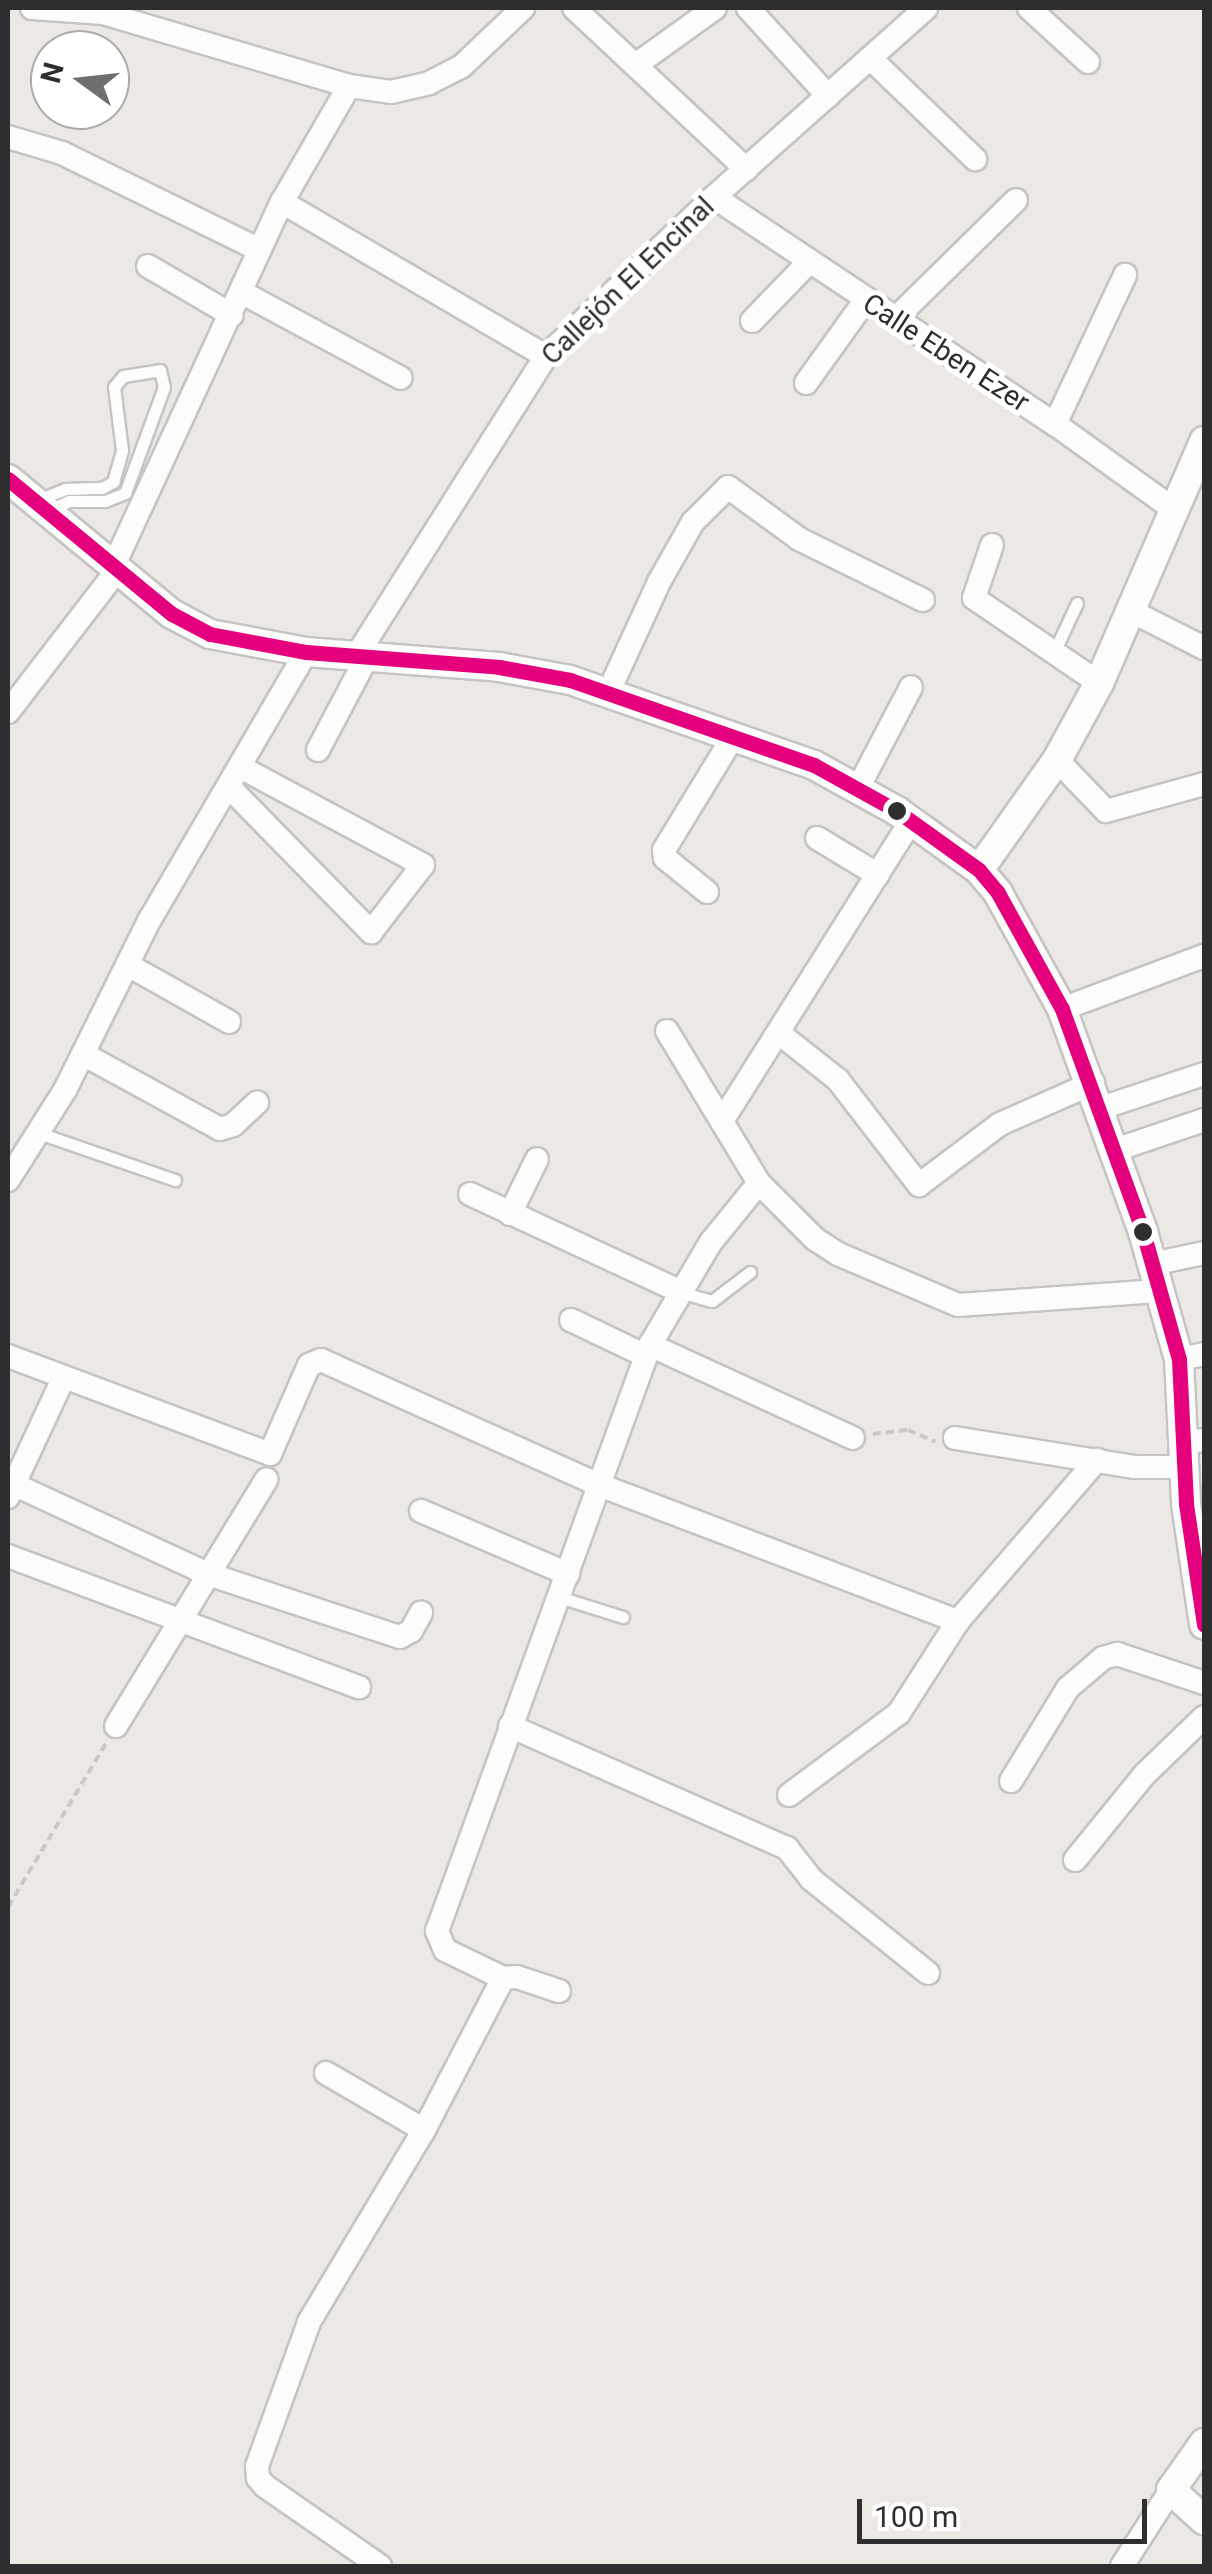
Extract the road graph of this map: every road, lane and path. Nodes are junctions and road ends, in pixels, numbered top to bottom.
1 (32, 8) edge
2 (523, 8) edge
3 (574, 8) edge
4 (715, 8) edge
5 (748, 8) edge
6 (1029, 8) edge
7 (917, 10) edge
8 (870, 58) junction
9 (1088, 62) dead end
10 (637, 64) junction
11 (348, 86) junction
12 (828, 96) junction
13 (8, 138) edge
14 (975, 159) dead end
15 (746, 168) junction
16 (714, 197) junction
17 (1016, 200) dead end
18 (282, 202) junction
19 (260, 250) junction
20 (809, 262) junction
21 (148, 266) dead end
22 (1124, 275) dead end
23 (243, 294) junction
24 (864, 300) junction
25 (232, 315) junction
26 (894, 320) junction
27 (752, 321) dead end
28 (546, 356) junction
29 (400, 378) dead end
30 (806, 384) dead end
31 (1055, 424) junction
32 (121, 442) junction
33 (1204, 442) edge
34 (141, 445) junction
35 (22, 493) edge
36 (1176, 511) junction
37 (992, 546) dead end
38 (116, 567) junction
39 (923, 600) dead end
40 (1077, 603) dead end
41 (1133, 612) junction
42 (1204, 648) edge
43 (306, 652) junction
44 (1054, 652) junction
45 (363, 655) junction
46 (1099, 683) junction
47 (911, 688) dead end
48 (608, 693) junction
49 (8, 712) edge
50 (733, 737) junction
51 (318, 750) dead end
52 (1057, 760) junction
53 (242, 768) junction
54 (1204, 784) edge
55 (230, 788) junction
56 (857, 790) junction
57 (911, 821) junction
58 (817, 838) dead end
59 (979, 870) junction
60 (878, 875) junction
61 (707, 892) dead end
62 (1204, 956) edge
63 (128, 965) junction
64 (1062, 1009) junction
65 (229, 1022) dead end
66 (667, 1031) dead end
67 (780, 1034) junction
68 (83, 1054) junction
69 (1204, 1074) edge
70 (1097, 1096) junction
71 (257, 1103) dead end
72 (1204, 1120) edge
73 (722, 1121) junction
74 (39, 1133) junction
75 (1115, 1150) junction
76 (537, 1159) dead end
77 (8, 1180) edge
78 (176, 1180) dead end
79 (759, 1183) junction
80 (470, 1194) dead end
81 (510, 1214) junction
82 (1204, 1253) edge
83 (750, 1272) dead end
84 (1156, 1278) junction
85 (679, 1291) junction
86 (571, 1320) dead end
87 (648, 1350) junction
88 (8, 1356) edge
89 (1192, 1356) edge
90 (63, 1379) junction
91 (854, 1438) joint
92 (955, 1438) joint
93 (1190, 1450) edge
94 (1097, 1460) junction
95 (267, 1479) dead end
96 (602, 1486) junction
97 (10, 1491) edge
98 (421, 1511) dead end
99 (1196, 1523) edge
100 (8, 1556) edge
101 (208, 1574) junction
102 (568, 1574) junction
103 (1199, 1577) edge
104 (559, 1597) junction
105 (421, 1612) dead end
106 (623, 1617) dead end
107 (180, 1620) junction
108 (958, 1620) junction
109 (1204, 1625) edge
110 (1204, 1683) edge
111 (358, 1687) dead end
112 (1204, 1717) edge
113 (116, 1726) joint
114 (510, 1726) junction
115 (1011, 1780) dead end
116 (789, 1795) dead end
117 (1076, 1860) dead end
118 (8, 1907) edge
119 (928, 1973) dead end
120 (502, 1978) junction
121 (559, 1991) dead end
122 (326, 2072) dead end
123 (424, 2130) junction
124 (1204, 2443) edge
125 (1171, 2490) junction
126 (1204, 2520) edge
127 (380, 2566) edge
128 (1122, 2566) edge

1 - 11 street
2 - 11 street
3 - 10 street
4 - 10 street
5 - 12 street
6 - 9 street
7 - 8 street, Callejón El Encinal
8 - 12 street, Callejón El Encinal
8 - 14 street
10 - 15 street
11 - 18 street
12 - 15 street, Callejón El Encinal
13 - 19 street
15 - 16 street, Callejón El Encinal
16 - 20 street, Calle Eben Ezer
16 - 28 street, Callejón El Encinal
17 - 26 street
18 - 19 street
18 - 28 street
19 - 23 street
20 - 24 street, Calle Eben Ezer
20 - 27 street
21 - 25 street
22 - 31 street
23 - 25 street
23 - 29 street
24 - 26 street, Calle Eben Ezer
24 - 30 street
25 - 38 street
26 - 31 street, Calle Eben Ezer
28 - 45 street, Callejón El Encinal
31 - 36 street, Calle Eben Ezer
32 - 34 lane
32 - 34 lane
32 - 35 lane
33 - 36 street
34 - 35 lane
35 - 38 street
36 - 41 street
37 - 44 street
38 - 43 street
38 - 49 street
39 - 48 street
40 - 44 lane
41 - 42 street
41 - 46 street
43 - 45 street
43 - 53 street
44 - 46 street
45 - 48 street
45 - 51 street, Callejón El Encinal
46 - 52 street
47 - 56 street
48 - 50 street
50 - 56 street
50 - 61 street
52 - 54 street
52 - 59 street
53 - 55 street
53 - 55 street
55 - 63 street
56 - 57 street
57 - 59 street
57 - 60 street
58 - 60 street
59 - 64 street
60 - 67 street
62 - 64 street
63 - 65 street
63 - 68 street
64 - 70 street
66 - 73 street
67 - 70 street
67 - 73 street
68 - 71 street
68 - 74 street
69 - 70 street
70 - 75 street
72 - 75 street
73 - 79 street
74 - 77 street
74 - 78 lane
75 - 84 street
76 - 81 street
79 - 84 street
79 - 85 street
80 - 81 street
81 - 85 street
82 - 84 street
83 - 85 lane
84 - 89 street
85 - 87 street
86 - 87 street
87 - 91 street
87 - 96 street
88 - 90 street
89 - 93 street
90 - 96 street
90 - 97 street
91 - 92 path
92 - 94 street
93 - 94 street
93 - 99 street
94 - 108 street
95 - 101 street
96 - 102 street
96 - 108 street
97 - 101 street
98 - 102 street
99 - 103 street
100 - 107 street
101 - 105 street
101 - 107 street
102 - 104 street
103 - 109 street
104 - 106 lane
104 - 114 street
107 - 111 street
107 - 113 street
108 - 116 street
110 - 115 street
112 - 117 street
113 - 118 path
114 - 119 street
114 - 120 street
120 - 121 street
120 - 123 street
122 - 123 street
123 - 127 street
124 - 125 street
125 - 126 street
125 - 128 street

